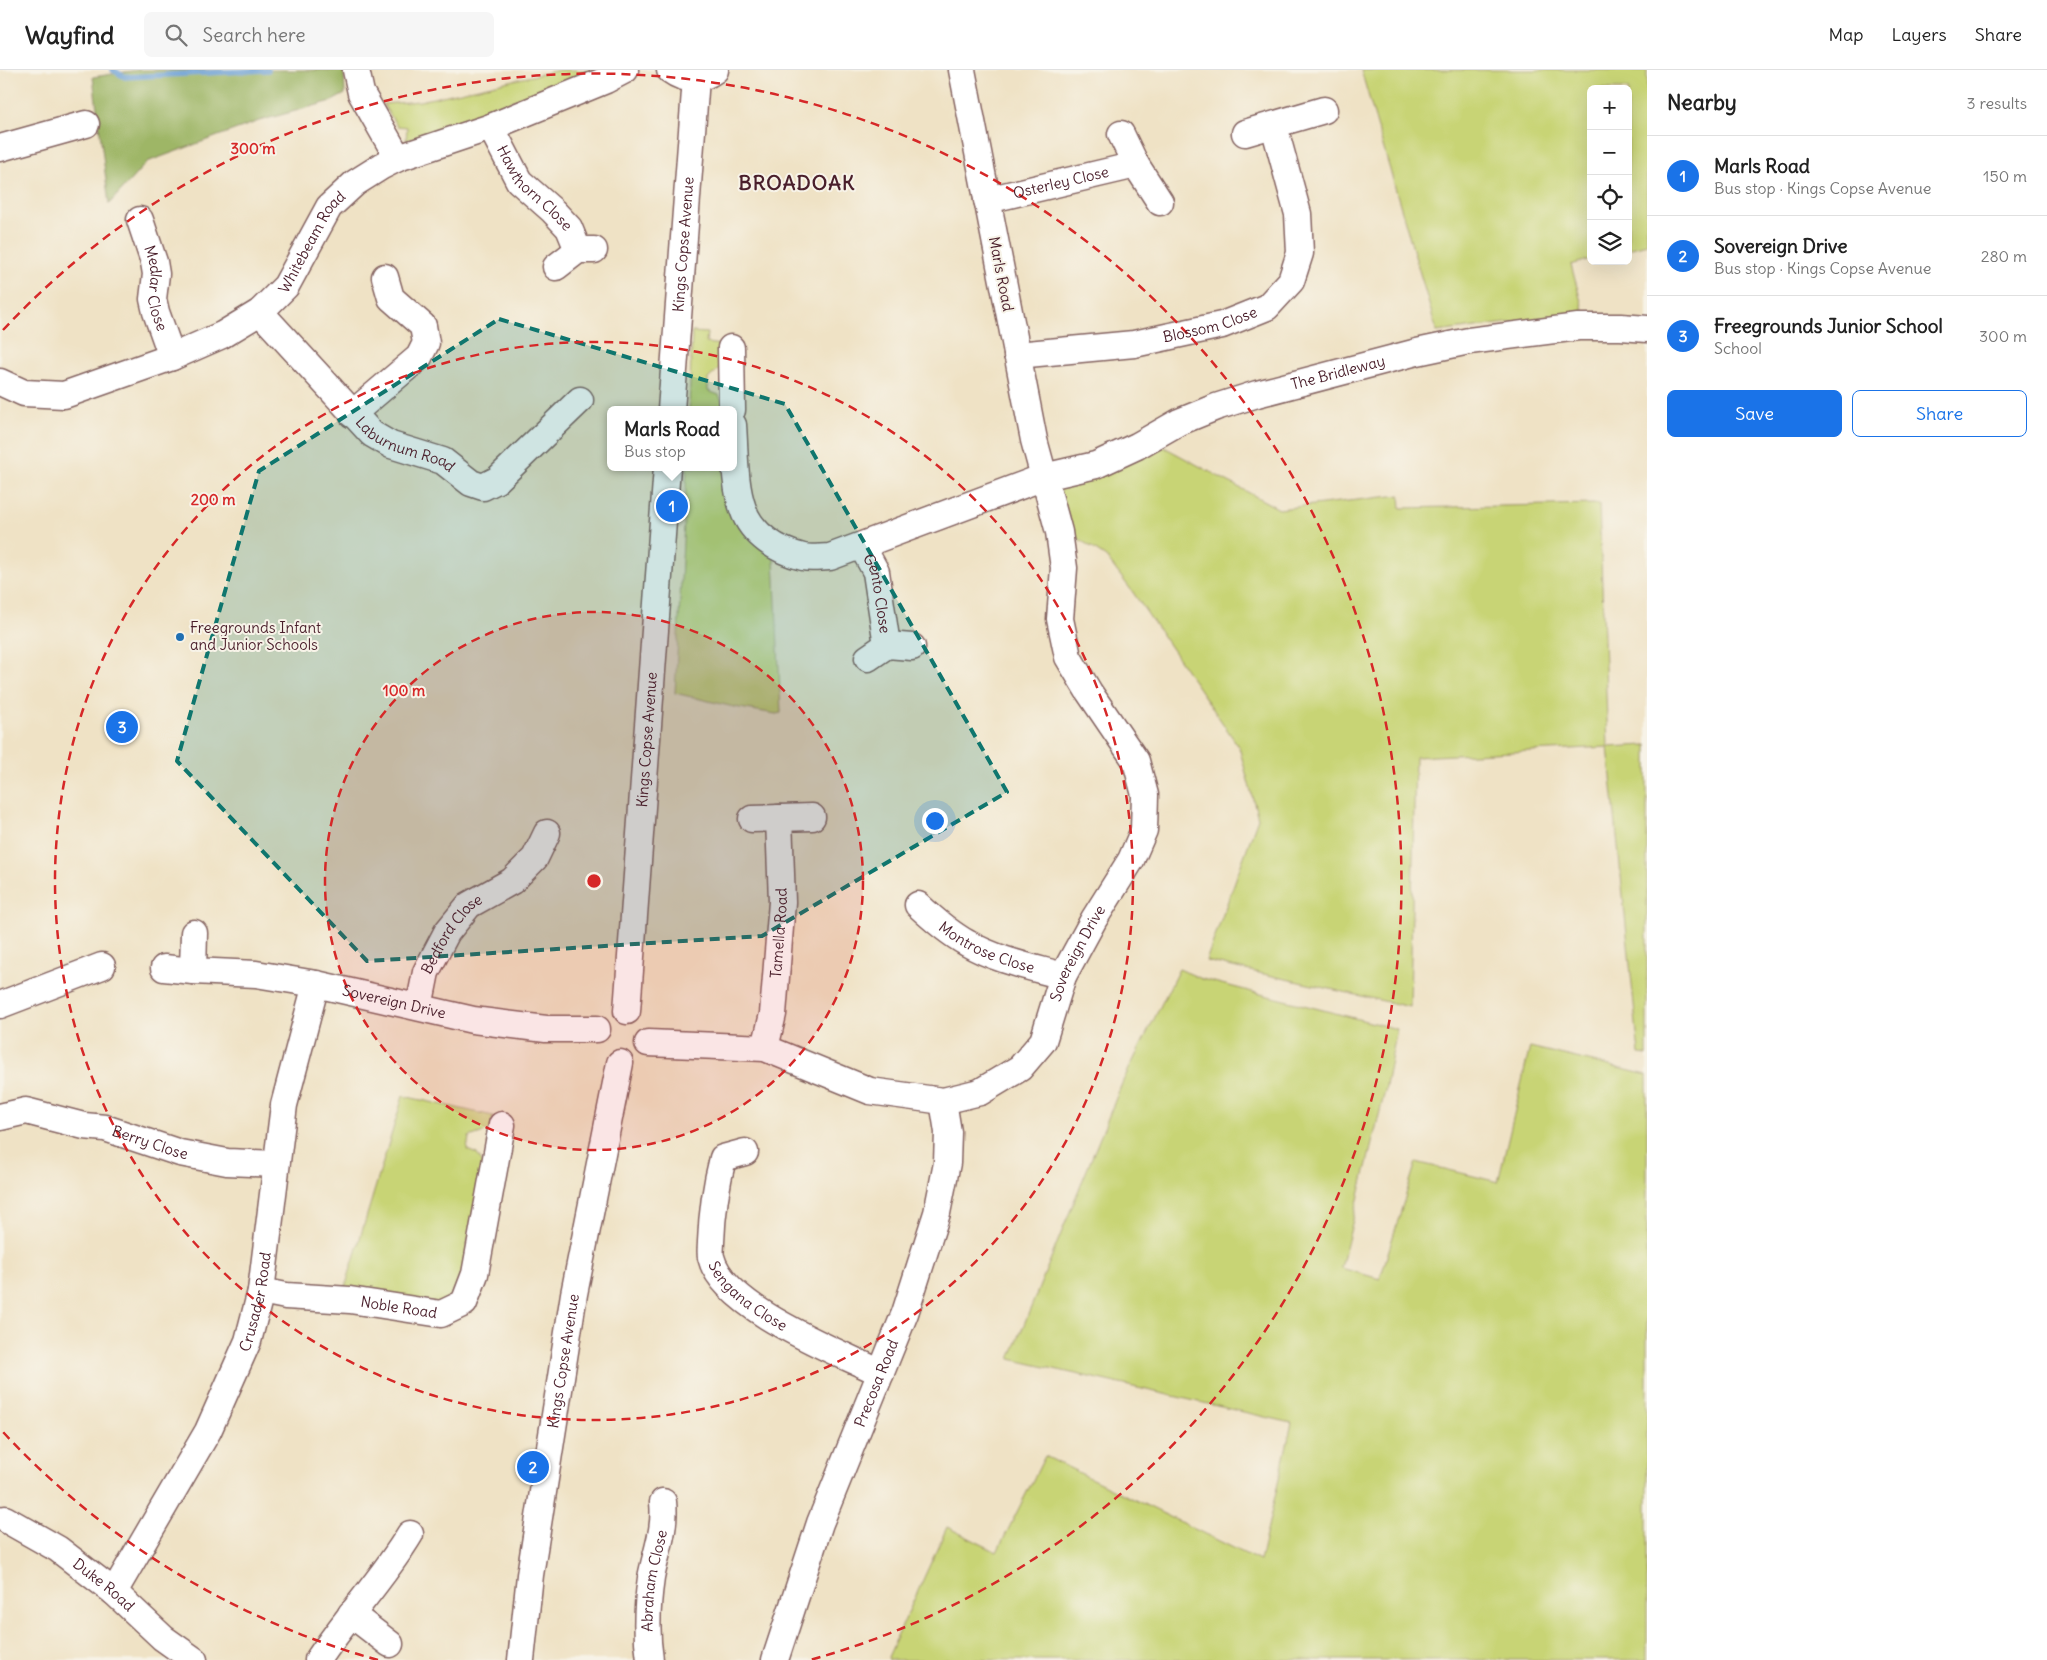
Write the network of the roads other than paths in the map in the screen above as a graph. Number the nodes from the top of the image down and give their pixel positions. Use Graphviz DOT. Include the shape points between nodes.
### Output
graph roads {
  1 [pos="356,70"];
  2 [pos="625,70"];
  3 [pos="670,70"];
  4 [pos="962,70"];
  5 [pos="706,74"];
  6 [pos="1324,110"];
  7 [pos="1274,126"];
  8 [pos="491,127"];
  9 [pos="1245,133"];
  10 [pos="74,134"];
  11 [pos="1120,134"];
  12 [pos="0,148"];
  13 [pos="398,158"];
  14 [pos="1136,165"];
  15 [pos="987,200"];
  16 [pos="1160,202"];
  17 [pos="140,220"];
  18 [pos="556,267"];
  19 [pos="383,295"];
  20 [pos="260,312"];
  21 [pos="1647,329"];
  22 [pos="731,348"];
  23 [pos="1017,355"];
  24 [pos="172,356"];
  25 [pos="0,382"];
  26 [pos="564,405"];
  27 [pos="671,406"];
  28 [pos="731,406"];
  29 [pos="352,414"];
  30 [pos="667,471"];
  31 [pos="736,471"];
  32 [pos="1044,477"];
  33 [pos="862,546"];
  34 [pos="889,650"];
  35 [pos="812,817"];
  36 [pos="779,818"];
  37 [pos="752,819"];
  38 [pos="547,833"];
  39 [pos="918,904"];
  40 [pos="194,933"];
  41 [pos="102,966"];
  42 [pos="164,968"];
  43 [pos="192,971"];
  44 [pos="1063,976"];
  45 [pos="316,984"];
  46 [pos="0,1004"];
  47 [pos="419,1007"];
  48 [pos="627,1011"];
  49 [pos="597,1029"];
  50 [pos="648,1043"];
  51 [pos="765,1048"];
  52 [pos="620,1063"];
  53 [pos="943,1100"];
  54 [pos="0,1117"];
  55 [pos="491,1139"];
  56 [pos="724,1152"];
  57 [pos="276,1164"];
  58 [pos="261,1291"];
  59 [pos="881,1373"];
  60 [pos="664,1502"];
  61 [pos="5,1519"];
  62 [pos="410,1534"];
  63 [pos="114,1592"];
  64 [pos="351,1614"];
  65 [pos="390,1644"];
  66 [pos="194,1660"];
  67 [pos="318,1660"];
  68 [pos="521,1660"];
  69 [pos="650,1660"];
  70 [pos="775,1660"];
  1 -- 13 [label="street" via="361,93"];
  2 -- 8 [label="street, Whitebeam Road"];
  3 -- 5 [label="street" via="687,78"];
  4 -- 15 [label="street, Marls Road"];
  5 -- 27 [label="street, Kings Copse Avenue"];
  6 -- 7 [label="street"];
  7 -- 9 [label="street"];
  7 -- 23 [label="street, Blossom Close" via="1298,214 1300,253 1290,281 1267,307 1222,325 1134,344"];
  8 -- 13 [label="street, Whitebeam Road"];
  8 -- 18 [label="street, Hawthorn Close" via="519,182 553,211 586,250"];
  10 -- 12 [label="street" via="32,138"];
  11 -- 14 [label="street"];
  13 -- 20 [label="street, Whitebeam Road" via="355,183 329,207 286,286"];
  14 -- 15 [label="street, Osterley Close"];
  14 -- 16 [label="street"];
  15 -- 23 [label="street, Marls Road"];
  17 -- 24 [label="street, Medlar Close" via="154,262 156,312"];
  19 -- 29 [label="street" via="423,326 426,343 419,358"];
  20 -- 24 [label="street, Whitebeam Road" via="222,335"];
  20 -- 29 [label="street, Laburnum Road"];
  21 -- 32 [label="street, The Bridleway" via="1559,329 1469,341 1417,352 1216,407 1179,422 1096,465"];
  22 -- 28 [label="street" via="723,374"];
  23 -- 32 [label="street, Marls Road"];
  24 -- 25 [label="street, Whitebeam Road" via="64,395 24,393"];
  26 -- 29 [label="street, Laburnum Road" via="497,480 483,487 471,483 444,461 391,445 372,434"];
  30 -- 48 [label="street, Kings Copse Avenue"];
  31 -- 33 [label="street" via="743,509 757,532 777,548 805,557 830,557"];
  32 -- 33 [label="street"];
  32 -- 44 [label="street, Sovereign Drive" via="1059,532 1064,568 1060,619 1068,657 1136,761 1145,795 1144,830 1131,860"];
  33 -- 34 [label="street, Gento Close" via="876,572"];
  35 -- 36 [label="street"];
  36 -- 37 [label="street"];
  36 -- 51 [label="street, Tamella Road" via="782,902 773,1014"];
  38 -- 47 [label="street, Bedford Close" via="517,887 469,905 447,932 426,972"];
  39 -- 44 [label="street, Montrose Close" via="939,925 968,944 1006,960"];
  40 -- 43 [label="street"];
  41 -- 46 [label="street"];
  42 -- 43 [label="street, Sovereign Drive"];
  43 -- 45 [label="street, Sovereign Drive" via="256,974"];
  44 -- 53 [label="street, Sovereign Drive" via="1043,1041 1020,1068 980,1092"];
  45 -- 47 [label="street, Sovereign Drive"];
  45 -- 57 [label="street, Crusader Road" via="284,1105"];
  47 -- 49 [label="street, Sovereign Drive" via="473,1020 546,1029"];
  48 -- 49 [label="street" via="605,1016"];
  48 -- 50 [label="street" via="635,1014 646,1026"];
  49 -- 52 [label="street" via="598,1048 611,1061"];
  50 -- 51 [label="street, Sovereign Drive"];
  50 -- 52 [label="street" via="638,1058"];
  51 -- 53 [label="street, Sovereign Drive" via="870,1091"];
  52 -- 68 [label="street, Kings Copse Avenue" via="574,1294 530,1575"];
  53 -- 59 [label="street, Precosa Road" via="948,1132 947,1163 937,1213"];
  54 -- 57 [label="street, Berry Close" via="26,1101 84,1126 105,1128 180,1153 227,1162"];
  55 -- 58 [label="street, Noble Road" via="476,1274 464,1304 441,1314"];
  56 -- 59 [label="street, Sengana Close" via="718,1178 711,1257 723,1282 744,1301 793,1330"];
  57 -- 58 [label="street, Crusader Road"];
  58 -- 63 [label="street, Crusader Road" via="248,1341 208,1432"];
  59 -- 70 [label="street, Precosa Road" via="820,1523"];
  60 -- 69 [label="street, Abraham Close" via="665,1517 651,1578 648,1610"];
  61 -- 63 [label="street, Duke Road" via="58,1549"];
  62 -- 64 [label="street" via="393,1563"];
  63 -- 66 [label="street, Duke Road" via="163,1638"];
  64 -- 65 [label="street"];
  64 -- 67 [label="street"];
}
